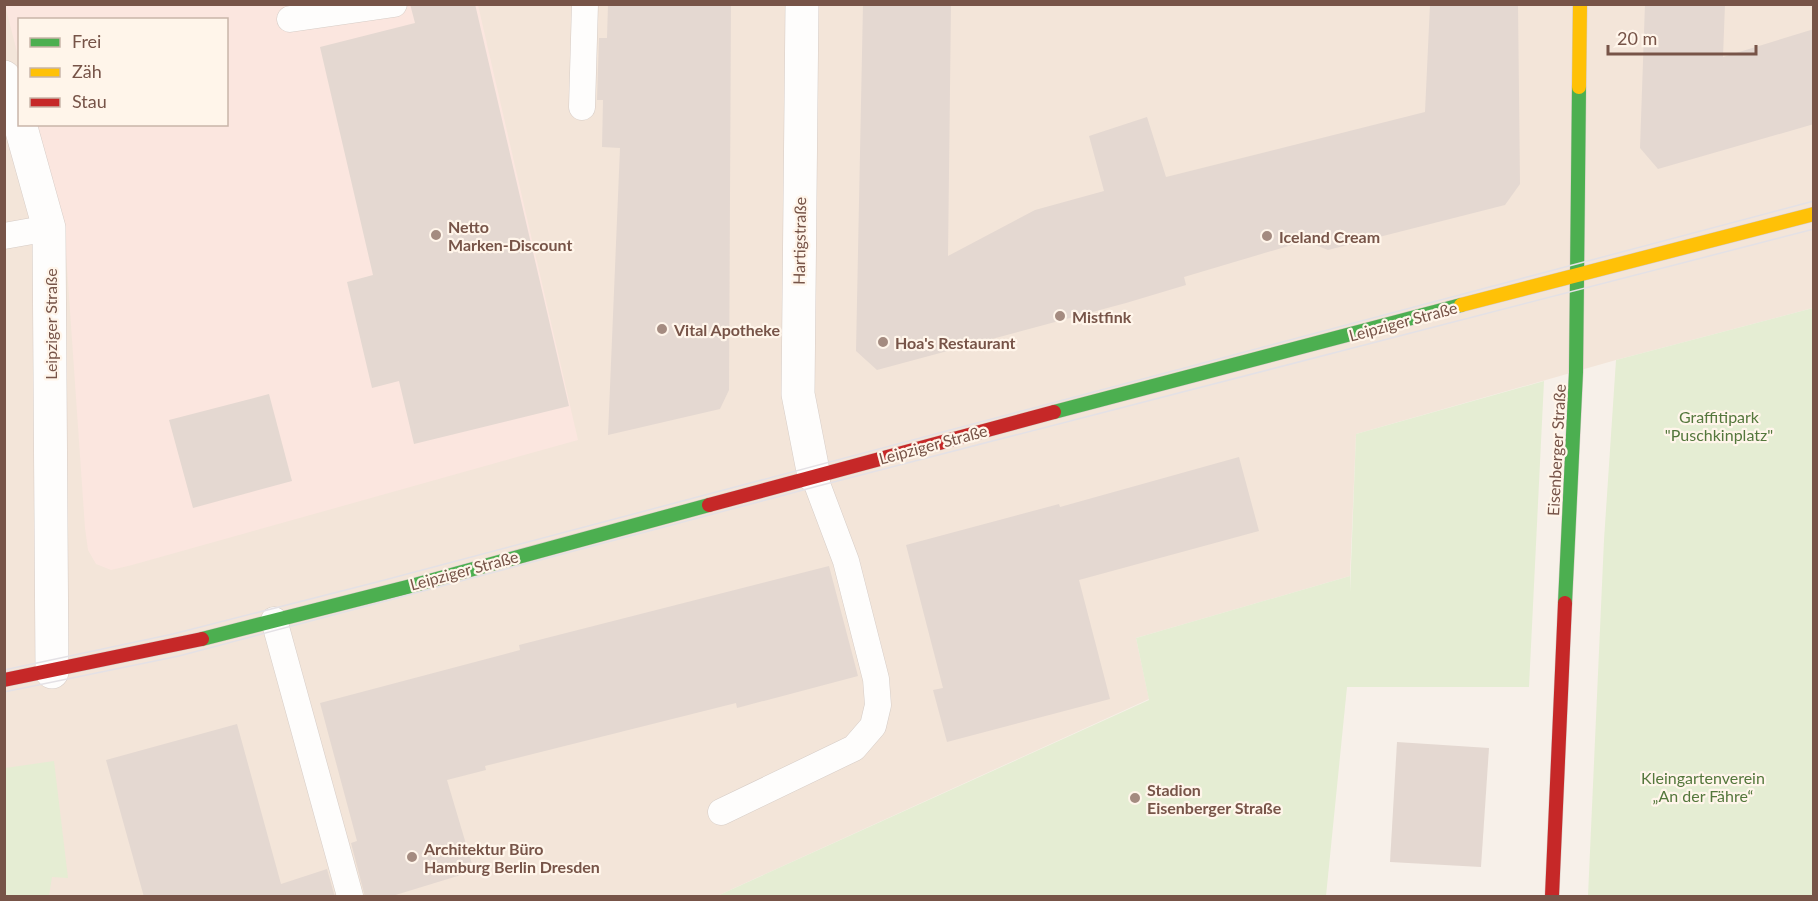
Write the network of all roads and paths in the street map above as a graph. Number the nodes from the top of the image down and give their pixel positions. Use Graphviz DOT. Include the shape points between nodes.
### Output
graph roads {
  1 [pos="394,4"];
  2 [pos="585,4"];
  3 [pos="802,4"];
  4 [pos="1580,4"];
  5 [pos="290,19"];
  6 [pos="4,77"];
  7 [pos="582,108"];
  8 [pos="18,118"];
  9 [pos="21,126"];
  10 [pos="1814,214"];
  11 [pos="49,228"];
  12 [pos="4,236"];
  13 [pos="1577,274"];
  14 [pos="814,476"];
  15 [pos="274,620"];
  16 [pos="52,672"];
  17 [pos="4,681"];
  18 [pos="721,812"];
  19 [pos="350,897"];
  20 [pos="1552,897"];
  1 -- 5 [label="lane"];
  2 -- 7 [label="lane"];
  3 -- 14 [label="street, Hartigstraße" via="798,394"];
  4 -- 13 [label="main road, Eisenberger Straße"];
  6 -- 8 [label="street, Leipziger Straße"];
  9 -- 11 [label="street, Leipziger Straße"];
  10 -- 13 [label="main road, Leipziger Straße"];
  11 -- 12 [label="lane"];
  11 -- 16 [label="street, Leipziger Straße"];
  13 -- 14 [label="main road, Leipziger Straße"];
  13 -- 20 [label="main road, Eisenberger Straße"];
  14 -- 15 [label="main road, Leipziger Straße"];
  14 -- 18 [label="lane" via="846,561 876,679 878,705 873,726 854,748"];
  15 -- 16 [label="main road, Leipziger Straße"];
  15 -- 19 [label="lane"];
  16 -- 17 [label="main road, Leipziger Straße"];
}
